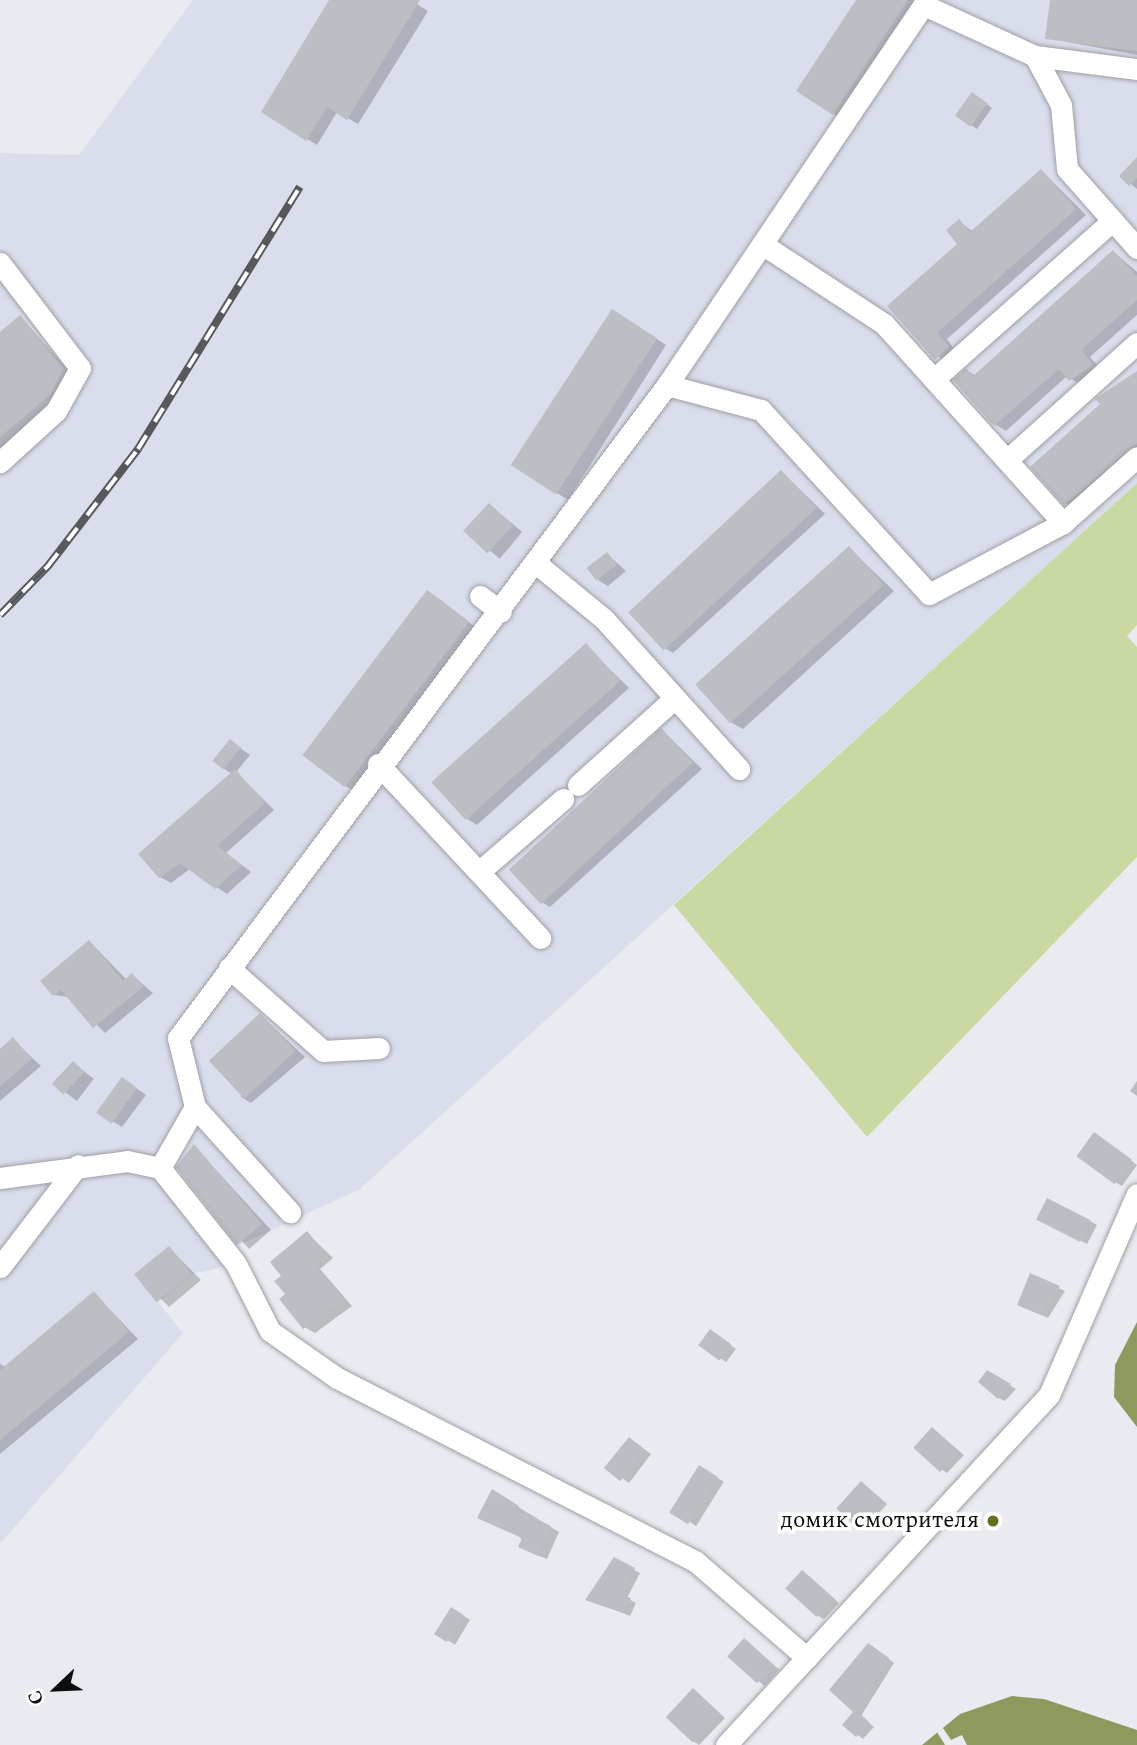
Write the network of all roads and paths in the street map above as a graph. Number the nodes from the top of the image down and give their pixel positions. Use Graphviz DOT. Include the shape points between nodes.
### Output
graph roads {
  1 [pos="926,2"];
  2 [pos="1035,55"];
  3 [pos="1137,69"];
  4 [pos="1112,220"];
  5 [pos="765,246"];
  6 [pos="1137,248"];
  7 [pos="0,263"];
  8 [pos="1137,343"];
  9 [pos="934,379"];
  10 [pos="667,385"];
  11 [pos="1137,457"];
  12 [pos="1007,460"];
  13 [pos="0,462"];
  14 [pos="1063,523"];
  15 [pos="537,564"];
  16 [pos="480,596"];
  17 [pos="500,612"];
  18 [pos="675,698"];
  19 [pos="378,764"];
  20 [pos="739,769"];
  21 [pos="480,871"];
  22 [pos="540,938"];
  23 [pos="229,968"];
  24 [pos="379,1048"];
  25 [pos="195,1107"];
  26 [pos="78,1166"];
  27 [pos="160,1168"];
  28 [pos="0,1178"];
  29 [pos="1137,1194"];
  30 [pos="290,1212"];
  31 [pos="0,1267"];
  32 [pos="807,1658"];
  33 [pos="726,1745"];
  1 -- 2 [label="street"];
  1 -- 5 [label="street"];
  2 -- 3 [label="street"];
  2 -- 4 [label="street" via="1061,105 1067,169"];
  4 -- 6 [label="street"];
  4 -- 9 [label="street"];
  5 -- 9 [label="street" via="884,324"];
  5 -- 10 [label="street"];
  7 -- 13 [label="street" via="80,368 57,411"];
  8 -- 12 [label="street"];
  9 -- 12 [label="street"];
  10 -- 14 [label="street" via="761,410 929,594"];
  10 -- 15 [label="street"];
  11 -- 14 [label="street"];
  12 -- 14 [label="street"];
  15 -- 17 [label="street"];
  15 -- 18 [label="street" via="604,619"];
  16 -- 17 [label="street"];
  17 -- 19 [label="street"];
  18 -- 20 [label="street"];
  18 -- 21 [label="street"];
  19 -- 21 [label="street"];
  19 -- 23 [label="street"];
  21 -- 22 [label="street"];
  23 -- 24 [label="street" via="323,1051"];
  23 -- 25 [label="street" via="178,1038"];
  25 -- 27 [label="street"];
  25 -- 30 [label="street"];
  26 -- 27 [label="street" via="127,1161"];
  26 -- 28 [label="street"];
  26 -- 31 [label="street"];
  27 -- 32 [label="street" via="236,1264 270,1331 337,1378 695,1561"];
  29 -- 32 [label="street" via="1049,1395"];
  32 -- 33 [label="street"];
}
